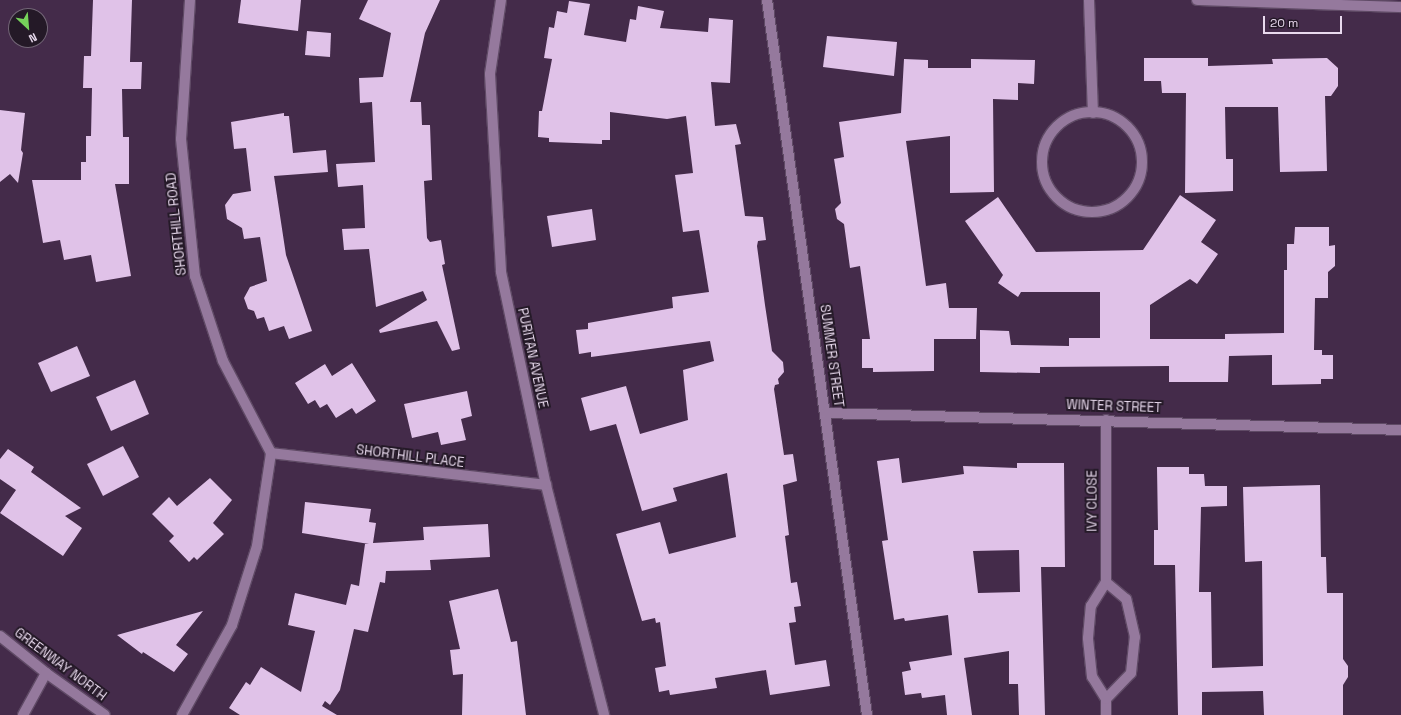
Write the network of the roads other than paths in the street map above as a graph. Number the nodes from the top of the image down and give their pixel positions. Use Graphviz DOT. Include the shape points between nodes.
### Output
graph roads {
  1 [pos="190,0"];
  2 [pos="501,0"];
  3 [pos="767,0"];
  4 [pos="1089,0"];
  5 [pos="1197,0"];
  6 [pos="1401,7"];
  7 [pos="1093,113"];
  8 [pos="826,413"];
  9 [pos="1106,420"];
  10 [pos="1401,430"];
  11 [pos="271,453"];
  12 [pos="546,485"];
  13 [pos="1106,582"];
  14 [pos="0,636"];
  15 [pos="46,673"];
  16 [pos="1106,699"];
  17 [pos="23,715"];
  18 [pos="105,715"];
  19 [pos="182,715"];
  20 [pos="604,715"];
  21 [pos="867,715"];
  22 [pos="1106,715"];
  1 -- 11 [label="street, SHORTHILL ROAD" via="181,139 195,276 223,361"];
  2 -- 12 [label="street, PURITAN AVENUE" via="490,74 501,272"];
  3 -- 8 [label="street, SUMMER STREET"];
  4 -- 7 [label="street"];
  5 -- 6 [label="street"];
  7 -- 7 [label="street" via="1073,116 1058,126 1048,138 1042,153 1042,169 1046,184 1055,197 1082,212 1098,212 1113,208 1127,199 1137,185 1142,168 1141,151 1134,135 1122,122 1107,114"];
  8 -- 9 [label="street, WINTER STREET"];
  8 -- 21 [label="street, SUMMER STREET"];
  9 -- 10 [label="street, WINTER STREET"];
  9 -- 13 [label="street, IVY CLOSE"];
  11 -- 12 [label="street, SHORTHILL PLACE"];
  11 -- 19 [label="street" via="257,546 232,625"];
  12 -- 20 [label="street, PURITAN AVENUE"];
  13 -- 16 [label="street" via="1091,606 1088,638 1092,677"];
  13 -- 16 [label="street" via="1126,599 1135,637 1131,673"];
  14 -- 15 [label="street, GREENWAY NORTH"];
  15 -- 17 [label="street"];
  15 -- 18 [label="street, GREENWAY NORTH"];
  16 -- 22 [label="street"];
}
